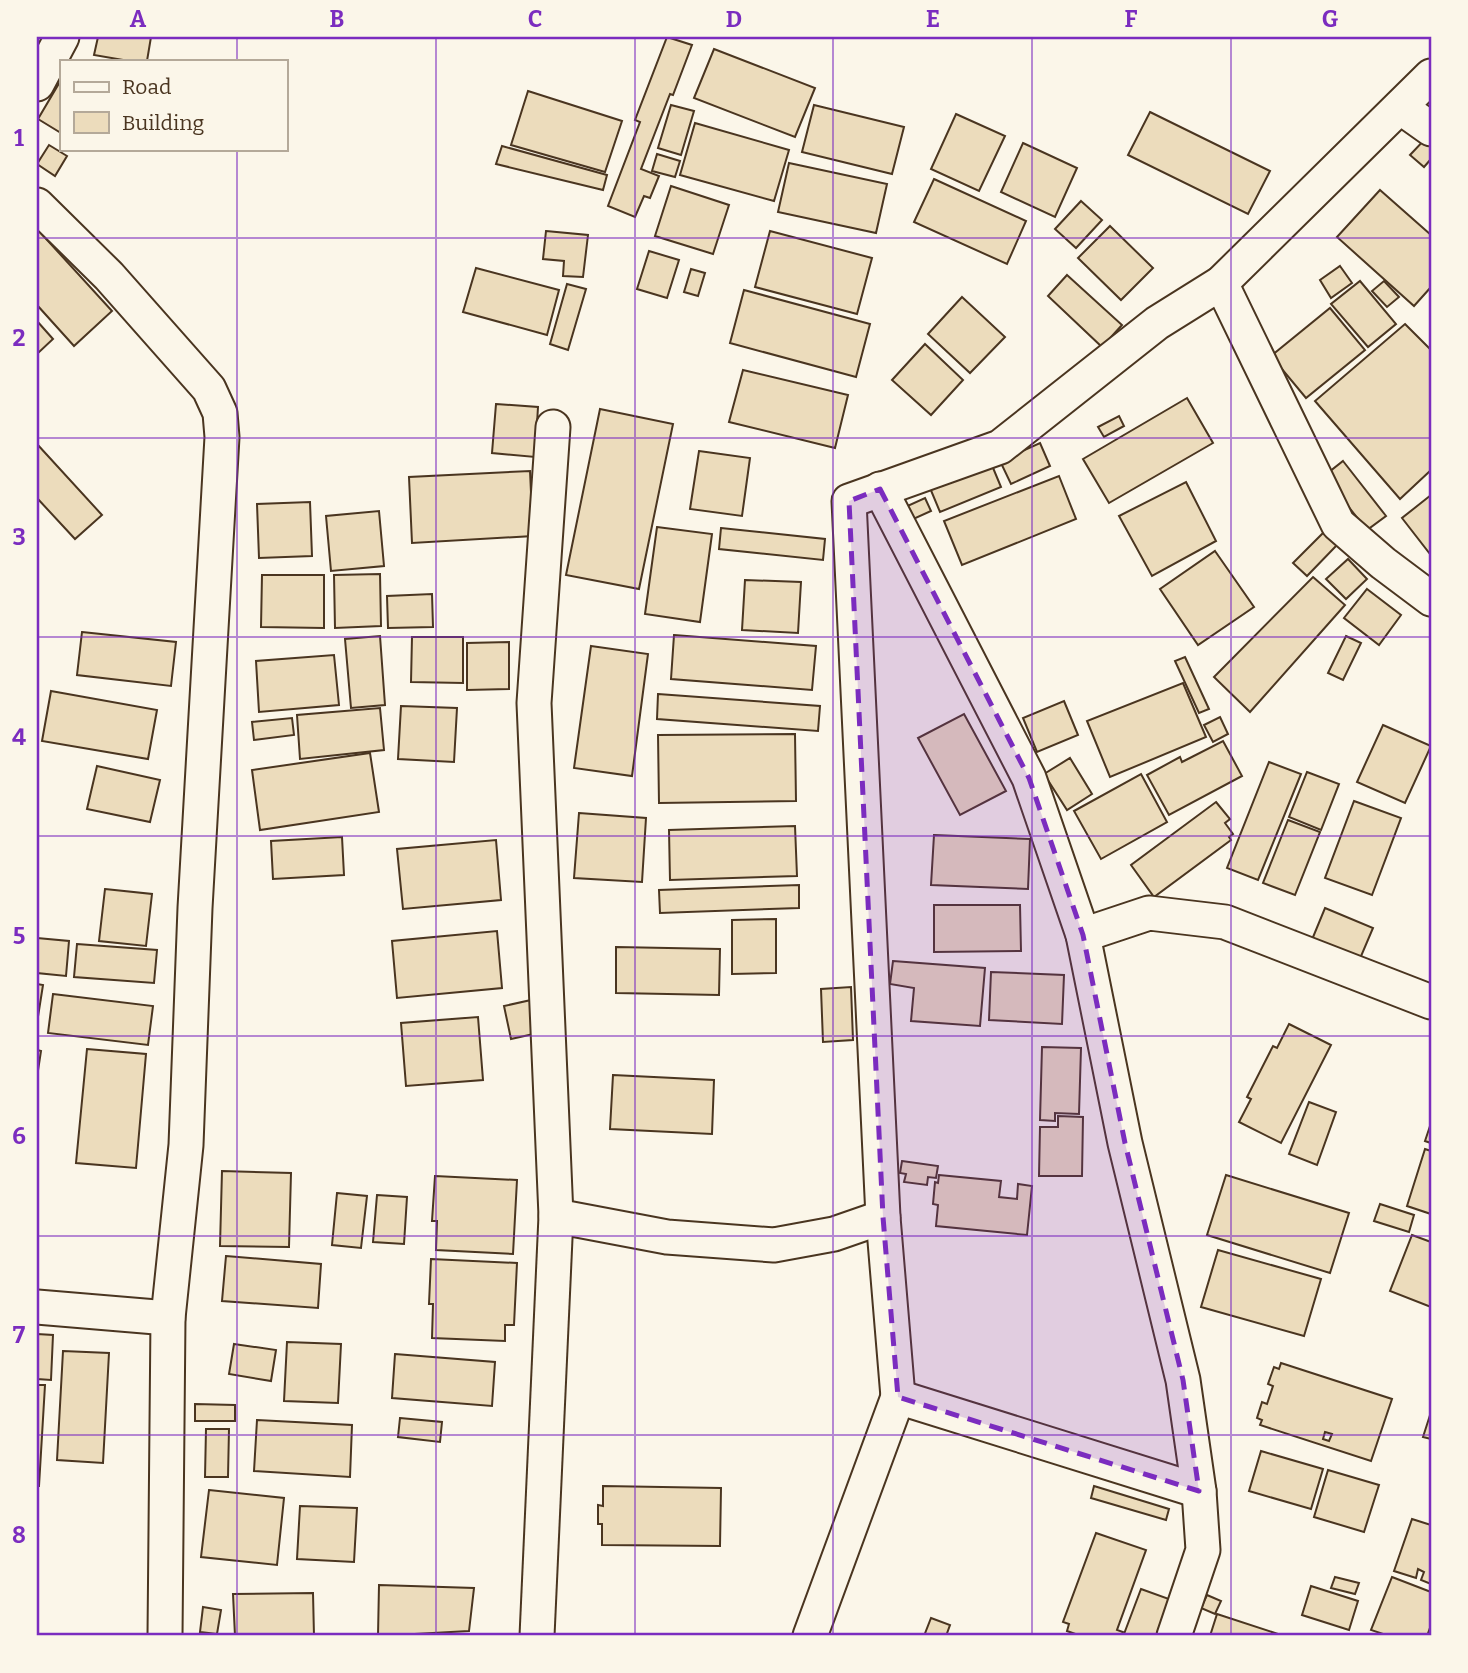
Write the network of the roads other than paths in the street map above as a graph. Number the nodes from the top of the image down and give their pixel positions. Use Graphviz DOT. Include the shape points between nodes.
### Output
graph roads {
  1 [pos="62,37"];
  2 [pos="1431,76"];
  3 [pos="37,84"];
  4 [pos="1400,107"];
  5 [pos="1431,129"];
  6 [pos="37,205"];
  7 [pos="1221,283"];
  8 [pos="553,427"];
  9 [pos="880,489"];
  10 [pos="1431,599"];
  11 [pos="1083,935"];
  12 [pos="1431,1002"];
  13 [pos="556,1216"];
  14 [pos="883,1217"];
  15 [pos="37,1307"];
  16 [pos="168,1318"];
  17 [pos="898,1397"];
  18 [pos="1199,1491"];
  19 [pos="165,1636"];
  20 [pos="537,1636"];
  21 [pos="810,1636"];
  22 [pos="1174,1636"];
  1 -- 3 [label="street"];
  2 -- 4 [label="street"];
  4 -- 5 [label="street"];
  4 -- 7 [label="street"];
  6 -- 16 [label="street" via="182,358 209,389 220,413 186,1144"];
  7 -- 9 [label="street" via="1157,323 1000,447"];
  7 -- 10 [label="street" via="1338,524"];
  8 -- 13 [label="street" via="534,703"];
  9 -- 11 [label="street" via="1029,778"];
  9 -- 14 [label="street" via="849,501"];
  11 -- 12 [label="street" via="1149,913 1225,922"];
  11 -- 18 [label="street" via="1125,1143 1183,1380"];
  13 -- 14 [label="street" via="667,1237 774,1245 834,1234"];
  13 -- 20 [label="street"];
  14 -- 17 [label="street"];
  15 -- 16 [label="street"];
  16 -- 19 [label="street"];
  17 -- 18 [label="street"];
  17 -- 21 [label="street"];
  18 -- 22 [label="street" via="1203,1550"];
}
